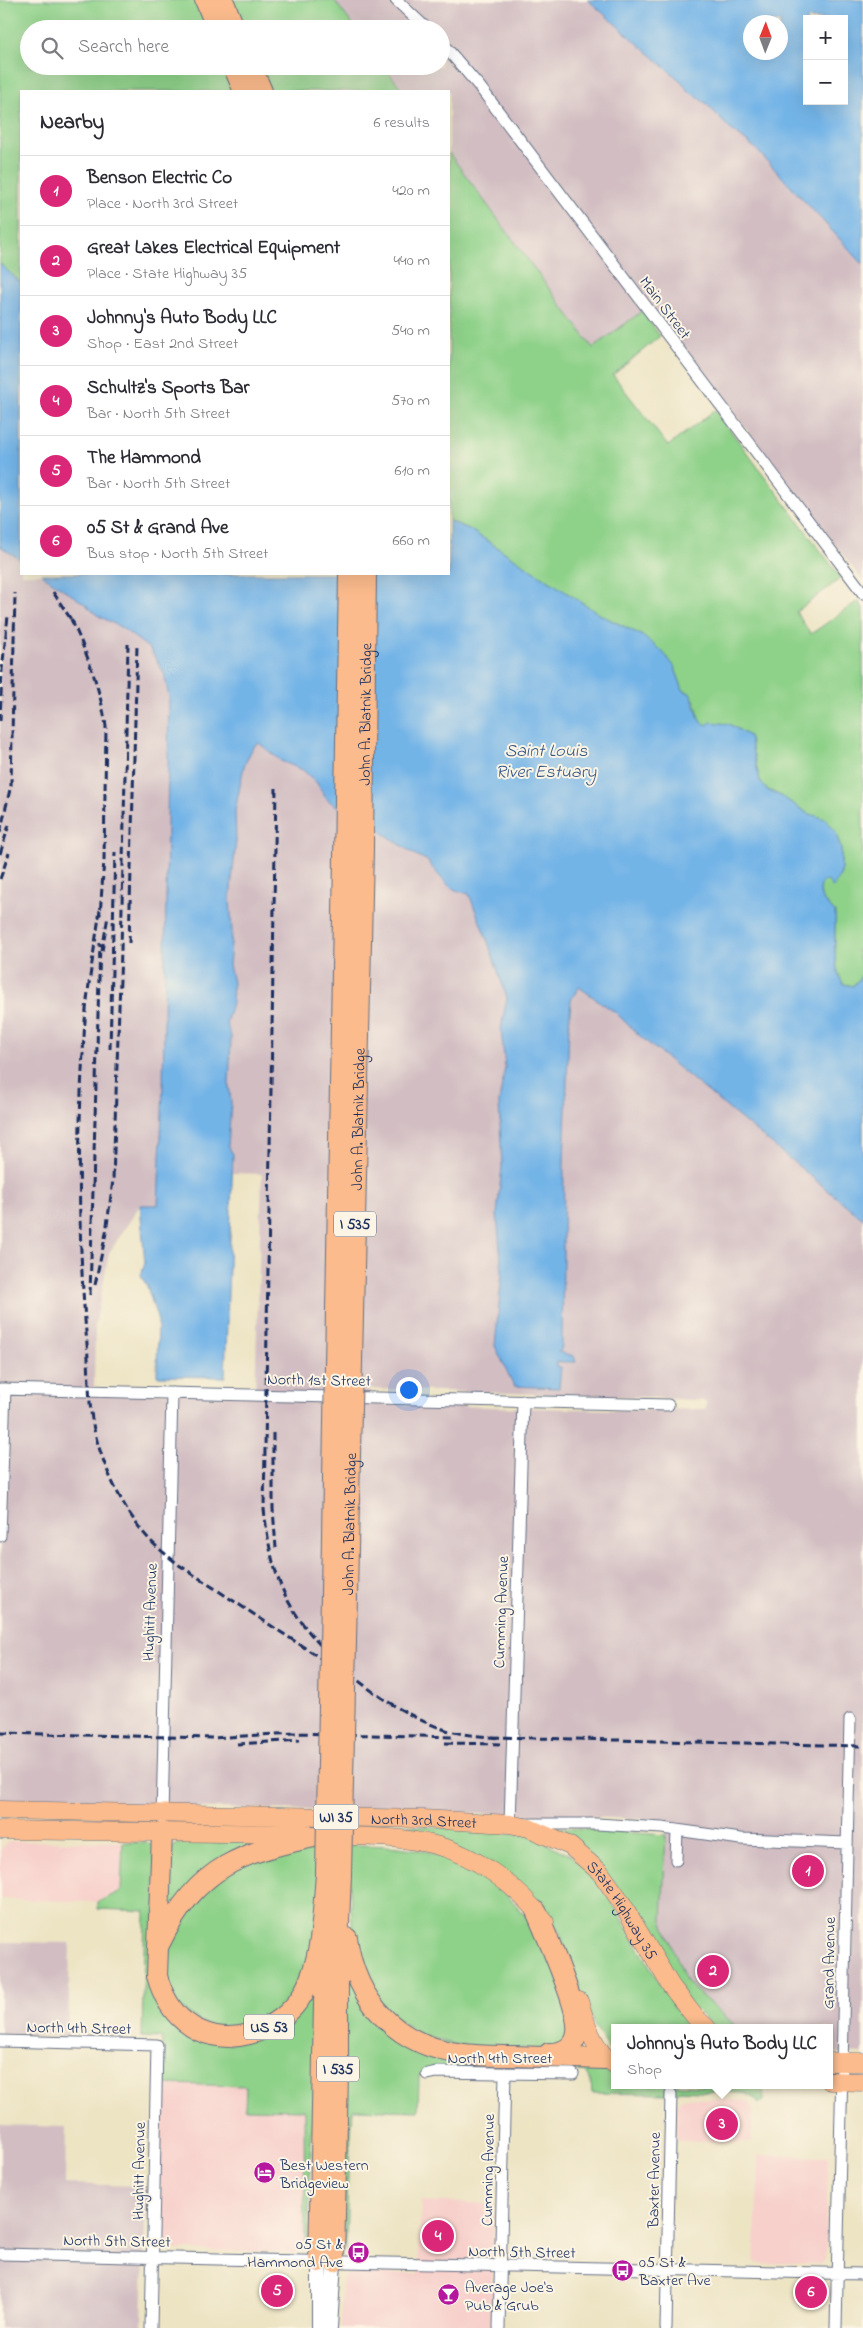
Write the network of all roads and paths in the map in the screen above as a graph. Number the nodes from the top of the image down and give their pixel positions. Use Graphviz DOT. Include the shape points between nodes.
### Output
graph roads {
  1 [pos="205,0"];
  2 [pos="223,0"];
  3 [pos="396,0"];
  4 [pos="213,20"];
  5 [pos="231,20"];
  6 [pos="417,20"];
  7 [pos="450,52"];
  8 [pos="237,75"];
  9 [pos="255,75"];
  10 [pos="244,90"];
  11 [pos="262,90"];
  12 [pos="349,575"];
  13 [pos="366,575"];
  14 [pos="863,593"];
  15 [pos="2,1389"];
  16 [pos="172,1393"];
  17 [pos="523,1401"];
  18 [pos="668,1406"];
  19 [pos="0,1536"];
  20 [pos="850,1719"];
  21 [pos="0,1810"];
  22 [pos="162,1812"];
  23 [pos="510,1824"];
  24 [pos="0,1830"];
  25 [pos="678,1830"];
  26 [pos="162,1832"];
  27 [pos="324,1835"];
  28 [pos="847,1843"];
  29 [pos="676,1860"];
  30 [pos="334,1875"];
  31 [pos="536,1911"];
  32 [pos="157,1949"];
  33 [pos="703,2024"];
  34 [pos="0,2041"];
  35 [pos="157,2045"];
  36 [pos="472,2055"];
  37 [pos="611,2061"];
  38 [pos="833,2062"];
  39 [pos="863,2062"];
  40 [pos="505,2073"];
  41 [pos="427,2074"];
  42 [pos="573,2074"];
  43 [pos="836,2081"];
  44 [pos="863,2082"];
  45 [pos="671,2094"];
  46 [pos="0,2254"];
  47 [pos="152,2257"];
  48 [pos="326,2262"];
  49 [pos="502,2266"];
  50 [pos="668,2270"];
  51 [pos="838,2274"];
  52 [pos="863,2274"];
  53 [pos="151,2328"];
  54 [pos="319,2328"];
  55 [pos="330,2328"];
  56 [pos="499,2328"];
  57 [pos="666,2328"];
  58 [pos="836,2328"];
  1 -- 4 [label="highway"];
  2 -- 5 [label="highway"];
  3 -- 6 [label="street"];
  7 -- 14 [label="street, Main Street" via="479,86"];
  8 -- 10 [label="highway"];
  9 -- 11 [label="highway"];
  12 -- 30 [label="highway, John A. Blatnik Bridge / I 535, bridge"];
  13 -- 30 [label="highway, John A. Blatnik Bridge / I 535, bridge" via="362,859"];
  15 -- 16 [label="street, North 1st Street"];
  15 -- 19 [label="street"];
  16 -- 17 [label="street, North 1st Street"];
  16 -- 22 [label="street, Hughitt Avenue"];
  17 -- 18 [label="street, North 1st Street"];
  17 -- 23 [label="street, Cumming Avenue"];
  20 -- 28 [label="street, Grand Avenue"];
  21 -- 22 [label="main road, North 3rd Street / WI 35"];
  22 -- 23 [label="main road, North 3rd Street / WI 35"];
  22 -- 26 [label="street, Hughitt Avenue"];
  23 -- 25 [label="street, North 3rd Street" via="577,1823"];
  23 -- 33 [label="main road, State Highway 35 / WI 35" via="536,1830 558,1840 582,1854 600,1872 671,1986"];
  24 -- 26 [label="main road, North 3rd Street / WI 35"];
  25 -- 28 [label="street, North 3rd Street" via="742,1839"];
  25 -- 29 [label="street"];
  26 -- 27 [label="main road, North 3rd Street / WI 35"];
  26 -- 32 [label="highway"];
  27 -- 31 [label="main road, North 3rd Street" via="420,1842 444,1847 473,1861 510,1886"];
  27 -- 32 [label="highway" via="263,1848 213,1872 184,1901"];
  28 -- 38 [label="street, Grand Avenue"];
  30 -- 32 [label="highway, US 53" via="309,1981 290,2011 265,2029 247,2035 215,2036 184,2022 162,1991"];
  30 -- 36 [label="highway" via="350,1956 366,1996 385,2019 412,2039 432,2048"];
  30 -- 48 [label="highway, I 535" via="338,1946 338,2072"];
  31 -- 36 [label="highway" via="573,2007 578,2027 575,2041 556,2053"];
  31 -- 37 [label="main road, North 3rd Street" via="553,1934 588,2027"];
  34 -- 35 [label="street, North 4th Street"];
  35 -- 47 [label="street, Hughitt Avenue"];
  36 -- 37 [label="highway"];
  38 -- 39 [label="main road"];
  38 -- 43 [label="street, Grand Avenue"];
  40 -- 41 [label="street, North 4th Street"];
  40 -- 42 [label="street, North 4th Street"];
  40 -- 49 [label="street, Cumming Avenue"];
  43 -- 44 [label="main road"];
  43 -- 51 [label="street, Grand Avenue"];
  45 -- 50 [label="street, Baxter Avenue"];
  46 -- 47 [label="street, North 5th Street"];
  47 -- 48 [label="street, North 5th Street"];
  47 -- 53 [label="street, Hughitt Avenue"];
  48 -- 49 [label="street, North 5th Street"];
  48 -- 54 [label="street"];
  48 -- 55 [label="street"];
  49 -- 50 [label="street, North 5th Street"];
  49 -- 56 [label="street, Cumming Avenue"];
  50 -- 51 [label="street, North 5th Street"];
  50 -- 57 [label="street, Baxter Avenue"];
  51 -- 52 [label="street, North 5th Street"];
  51 -- 58 [label="street, Grand Avenue"];
}
